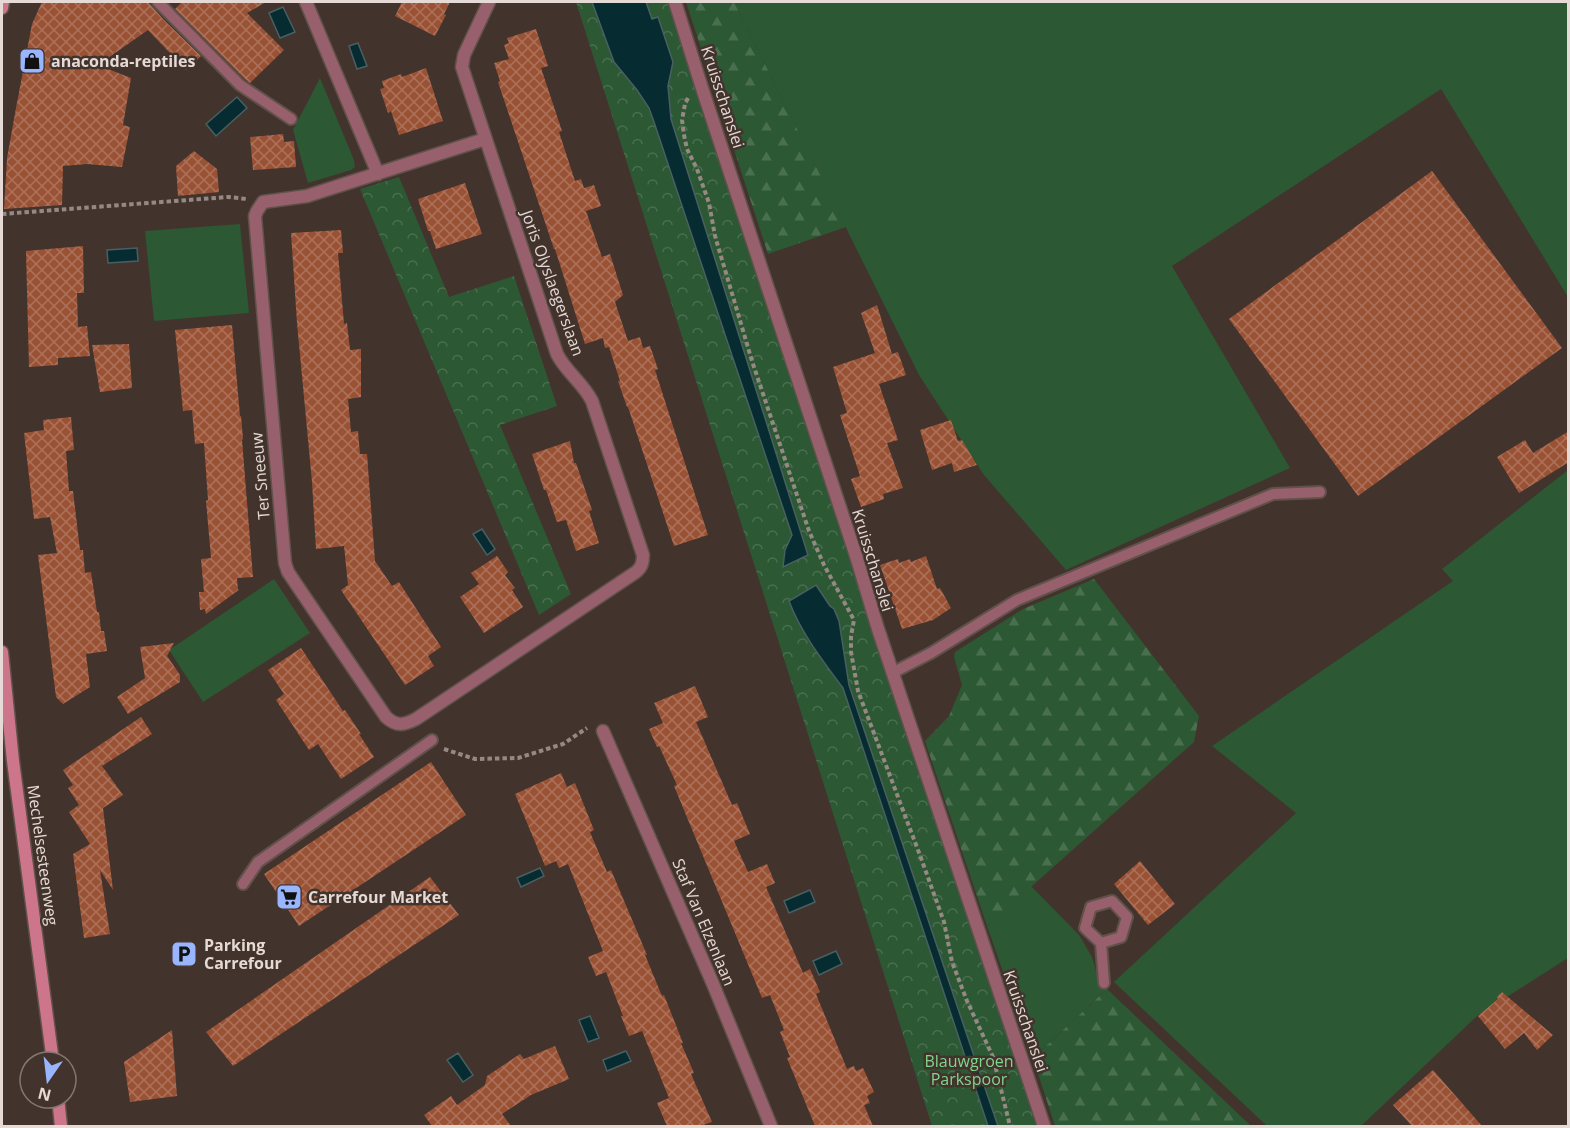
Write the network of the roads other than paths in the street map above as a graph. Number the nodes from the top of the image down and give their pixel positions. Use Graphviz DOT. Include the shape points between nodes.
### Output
graph roads {
  1 [pos="3,2"];
  2 [pos="158,2"];
  3 [pos="306,2"];
  4 [pos="489,2"];
  5 [pos="675,2"];
  6 [pos="2,8"];
  7 [pos="291,119"];
  8 [pos="485,139"];
  9 [pos="378,174"];
  10 [pos="1320,492"];
  11 [pos="2,652"];
  12 [pos="489,670"];
  13 [pos="892,673"];
  14 [pos="603,731"];
  15 [pos="432,740"];
  16 [pos="243,884"];
  17 [pos="1101,943"];
  18 [pos="1104,983"];
  19 [pos="51,1050"];
  20 [pos="60,1110"];
  21 [pos="62,1126"];
  22 [pos="771,1126"];
  23 [pos="1044,1126"];
  1 -- 6 [label="street"];
  2 -- 7 [label="lane" via="240,85"];
  3 -- 9 [label="street"];
  4 -- 8 [label="street, Joris Olyslaegerslaan" via="462,63"];
  5 -- 13 [label="street, Kruisschanslei"];
  8 -- 9 [label="street"];
  8 -- 12 [label="street, Joris Olyslaegerslaan" via="557,354 592,401 643,555 636,572"];
  9 -- 12 [label="street, Ter Sneeuw" via="307,196 269,200 256,211 286,569 386,717 396,724 416,719"];
  10 -- 13 [label="lane" via="1273,494 1017,600"];
  11 -- 19 [label="street, Mechelsesteenweg"];
  13 -- 23 [label="street, Kruisschanslei"];
  14 -- 22 [label="street, Staf Van Elzenlaan"];
  15 -- 16 [label="lane" via="258,862"];
  17 -- 18 [label="lane"];
  20 -- 21 [label="street"];
}
